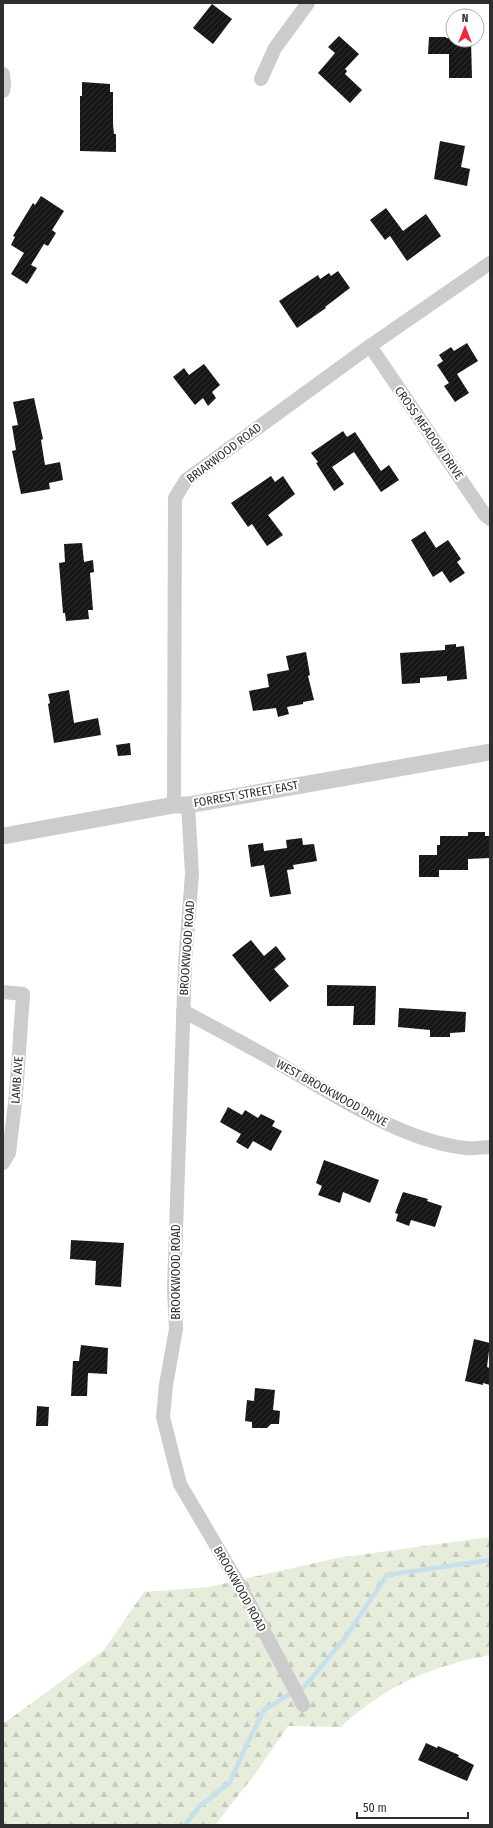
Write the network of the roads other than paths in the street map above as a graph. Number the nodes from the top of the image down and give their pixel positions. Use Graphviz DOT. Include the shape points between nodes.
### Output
graph roads {
  1 [pos="308,3"];
  2 [pos="3,74"];
  3 [pos="261,79"];
  4 [pos="3,91"];
  5 [pos="490,263"];
  6 [pos="370,346"];
  7 [pos="490,519"];
  8 [pos="490,752"];
  9 [pos="181,805"];
  10 [pos="3,836"];
  11 [pos="3,992"];
  12 [pos="183,1011"];
  13 [pos="490,1147"];
  14 [pos="3,1163"];
  15 [pos="303,1705"];
  1 -- 3 [label="street" via="274,48"];
  2 -- 4 [label="street"];
  5 -- 6 [label="street, BRIARWOOD ROAD"];
  6 -- 7 [label="street, CROSS MEADOW DRIVE"];
  6 -- 9 [label="street, BRIARWOOD ROAD" via="186,480 175,498"];
  8 -- 9 [label="street, FORREST STREET EAST"];
  9 -- 10 [label="street, FORREST STREET EAST"];
  9 -- 12 [label="street, BROOKWOOD ROAD" via="192,874"];
  11 -- 14 [label="street, LAMB AVE" via="23,994 16,1095 9,1153"];
  12 -- 13 [label="street, WEST BROOKWOOD DRIVE" via="396,1128 431,1142 467,1148"];
  12 -- 15 [label="street, BROOKWOOD ROAD" via="174,1290 176,1329 163,1417 180,1484 244,1593"];
}
